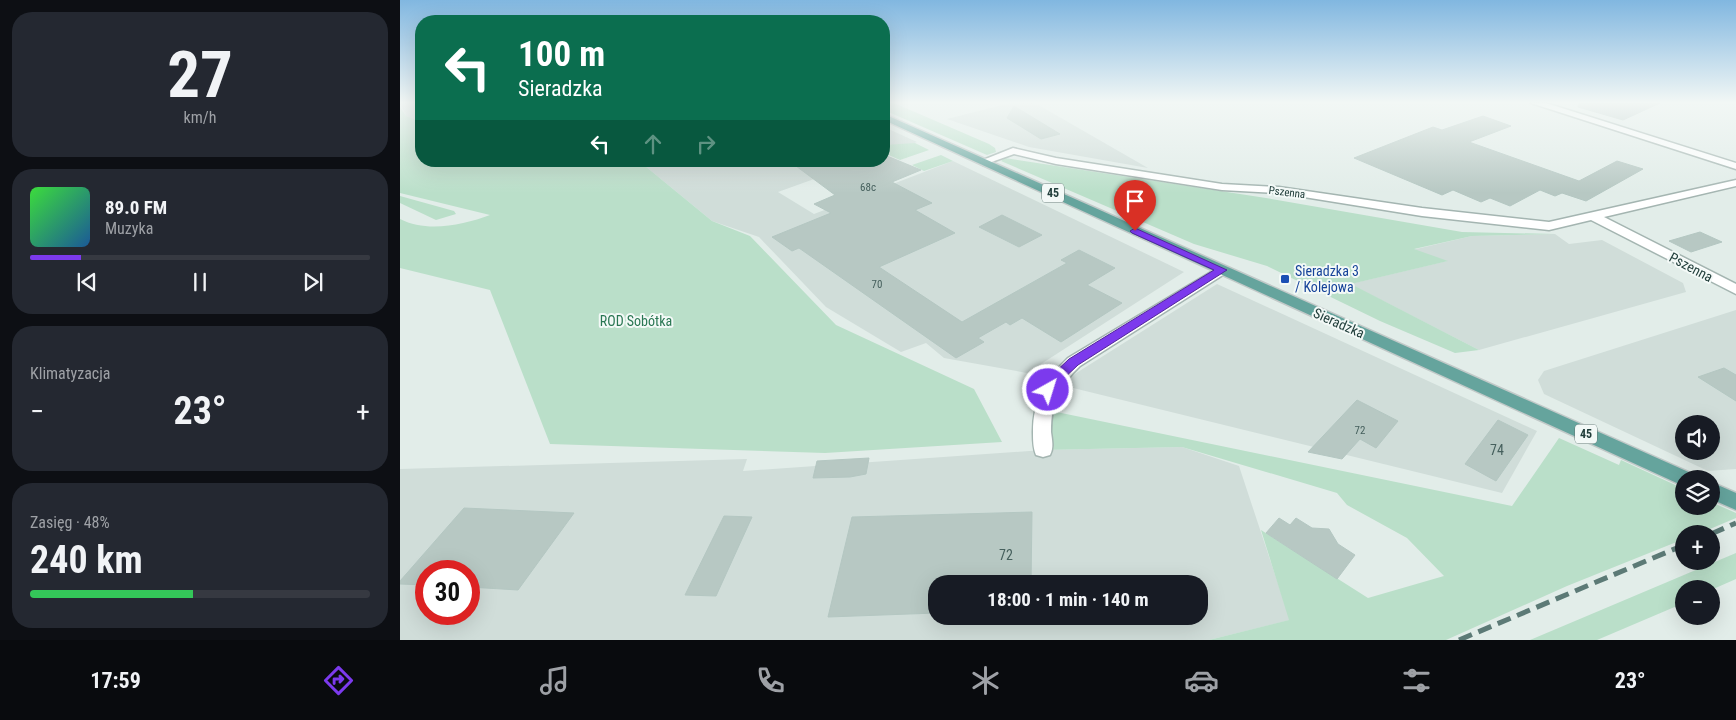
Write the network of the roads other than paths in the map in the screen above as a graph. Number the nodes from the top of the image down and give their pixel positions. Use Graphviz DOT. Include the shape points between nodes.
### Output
graph roads {
  1 [pos="919,133"];
  2 [pos="1631,133"];
  3 [pos="983,162"];
  4 [pos="1736,166"];
  5 [pos="1736,183"];
  6 [pos="1592,216"];
  7 [pos="1221,270"];
  8 [pos="1736,290"];
  9 [pos="1043,450"];
  10 [pos="1675,474"];
  11 [pos="1720,494"];
  12 [pos="1736,502"];
  1 -- 3 [label="main road, Sieradzka / 45"];
  2 -- 4 [label="street"];
  3 -- 6 [label="street, Pszenna" via="1012,151 1222,187 1280,190 1422,212 1549,226"];
  3 -- 7 [label="main road, Sieradzka / 45"];
  5 -- 6 [label="street, Pszenna"];
  6 -- 8 [label="street, Pszenna"];
  7 -- 9 [label="street" via="1089,352 1056,378 1046,394 1042,410"];
  7 -- 10 [label="main road, Sieradzka / 45"];
  11 -- 12 [label="main road"];
}
